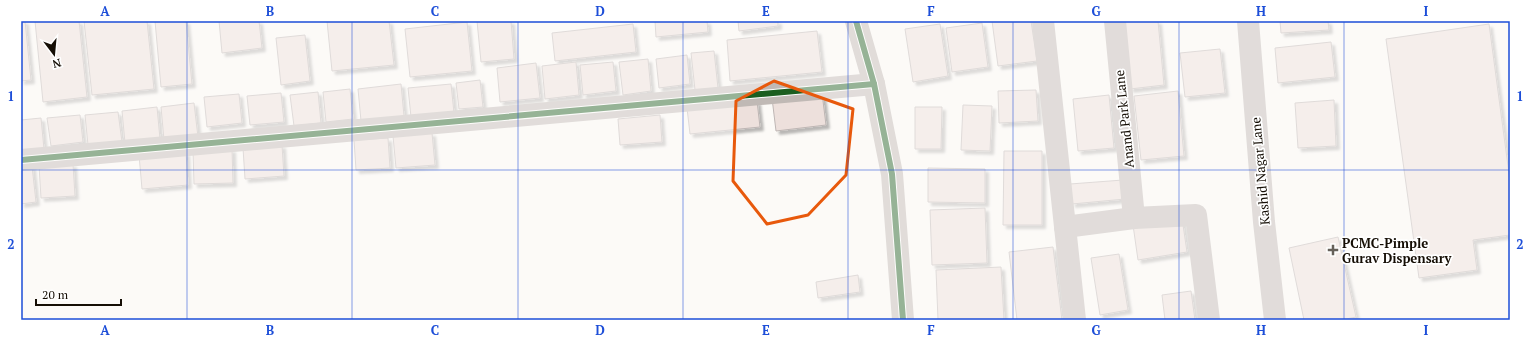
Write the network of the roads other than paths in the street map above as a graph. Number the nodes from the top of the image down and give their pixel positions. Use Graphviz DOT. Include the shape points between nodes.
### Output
graph roads {
  1 [pos="856,21"];
  2 [pos="1043,21"];
  3 [pos="1115,21"];
  4 [pos="1248,21"];
  5 [pos="874,84"];
  6 [pos="21,160"];
  7 [pos="1134,218"];
  8 [pos="1065,227"];
  9 [pos="903,320"];
  10 [pos="1075,320"];
  11 [pos="1209,320"];
  12 [pos="1275,320"];
  1 -- 5 [label="street"];
  2 -- 8 [label="street"];
  3 -- 7 [label="street, Anand Park Lane"];
  4 -- 12 [label="street, Kashid Nagar Lane" via="1264,222"];
  5 -- 6 [label="street"];
  5 -- 9 [label="street" via="892,174"];
  7 -- 8 [label="street"];
  7 -- 11 [label="street" via="1196,215"];
  8 -- 10 [label="street"];
}
